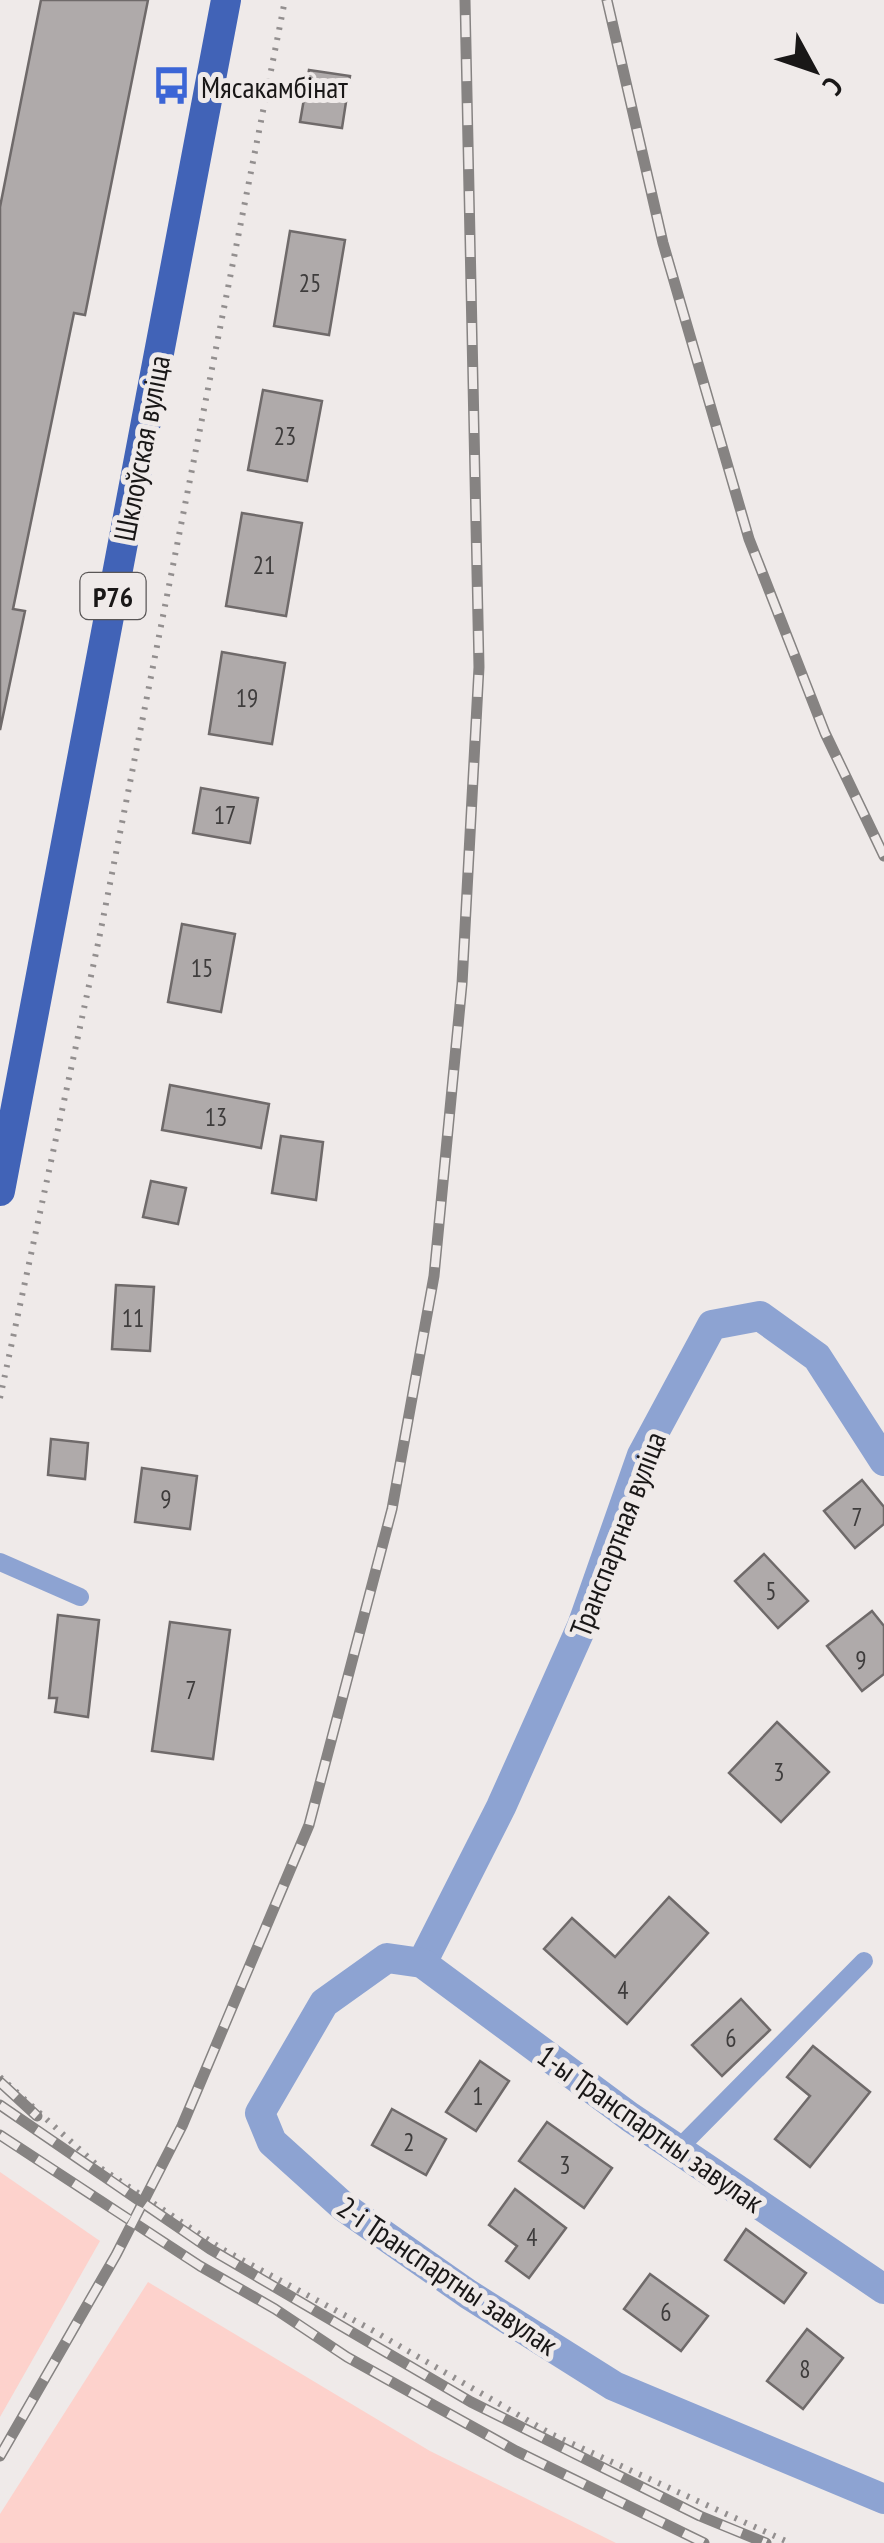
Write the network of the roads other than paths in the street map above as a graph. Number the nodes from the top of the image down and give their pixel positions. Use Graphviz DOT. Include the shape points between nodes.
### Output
graph roads {
  1 [pos="226,0"];
  2 [pos="0,1187"];
  3 [pos="884,1460"];
  4 [pos="0,1562"];
  5 [pos="80,1597"];
  6 [pos="864,1961"];
  7 [pos="422,1963"];
  8 [pos="678,2148"];
  9 [pos="884,2289"];
  10 [pos="884,2499"];
  1 -- 2 [label="main road, Шклоўская вуліца / Р76"];
  3 -- 7 [label="street, Транспартная вуліца" via="817,1357 760,1316 712,1326 642,1454 582,1626 502,1807"];
  4 -- 5 [label="lane"];
  6 -- 8 [label="lane"];
  7 -- 8 [label="street, 1-ы Транспартны завулак"];
  7 -- 10 [label="street, 2-і Транспартны завулак" via="388,1958 324,2003 260,2113 272,2142 344,2207 614,2386"];
  8 -- 9 [label="street, 1-ы Транспартны завулак"];
}
